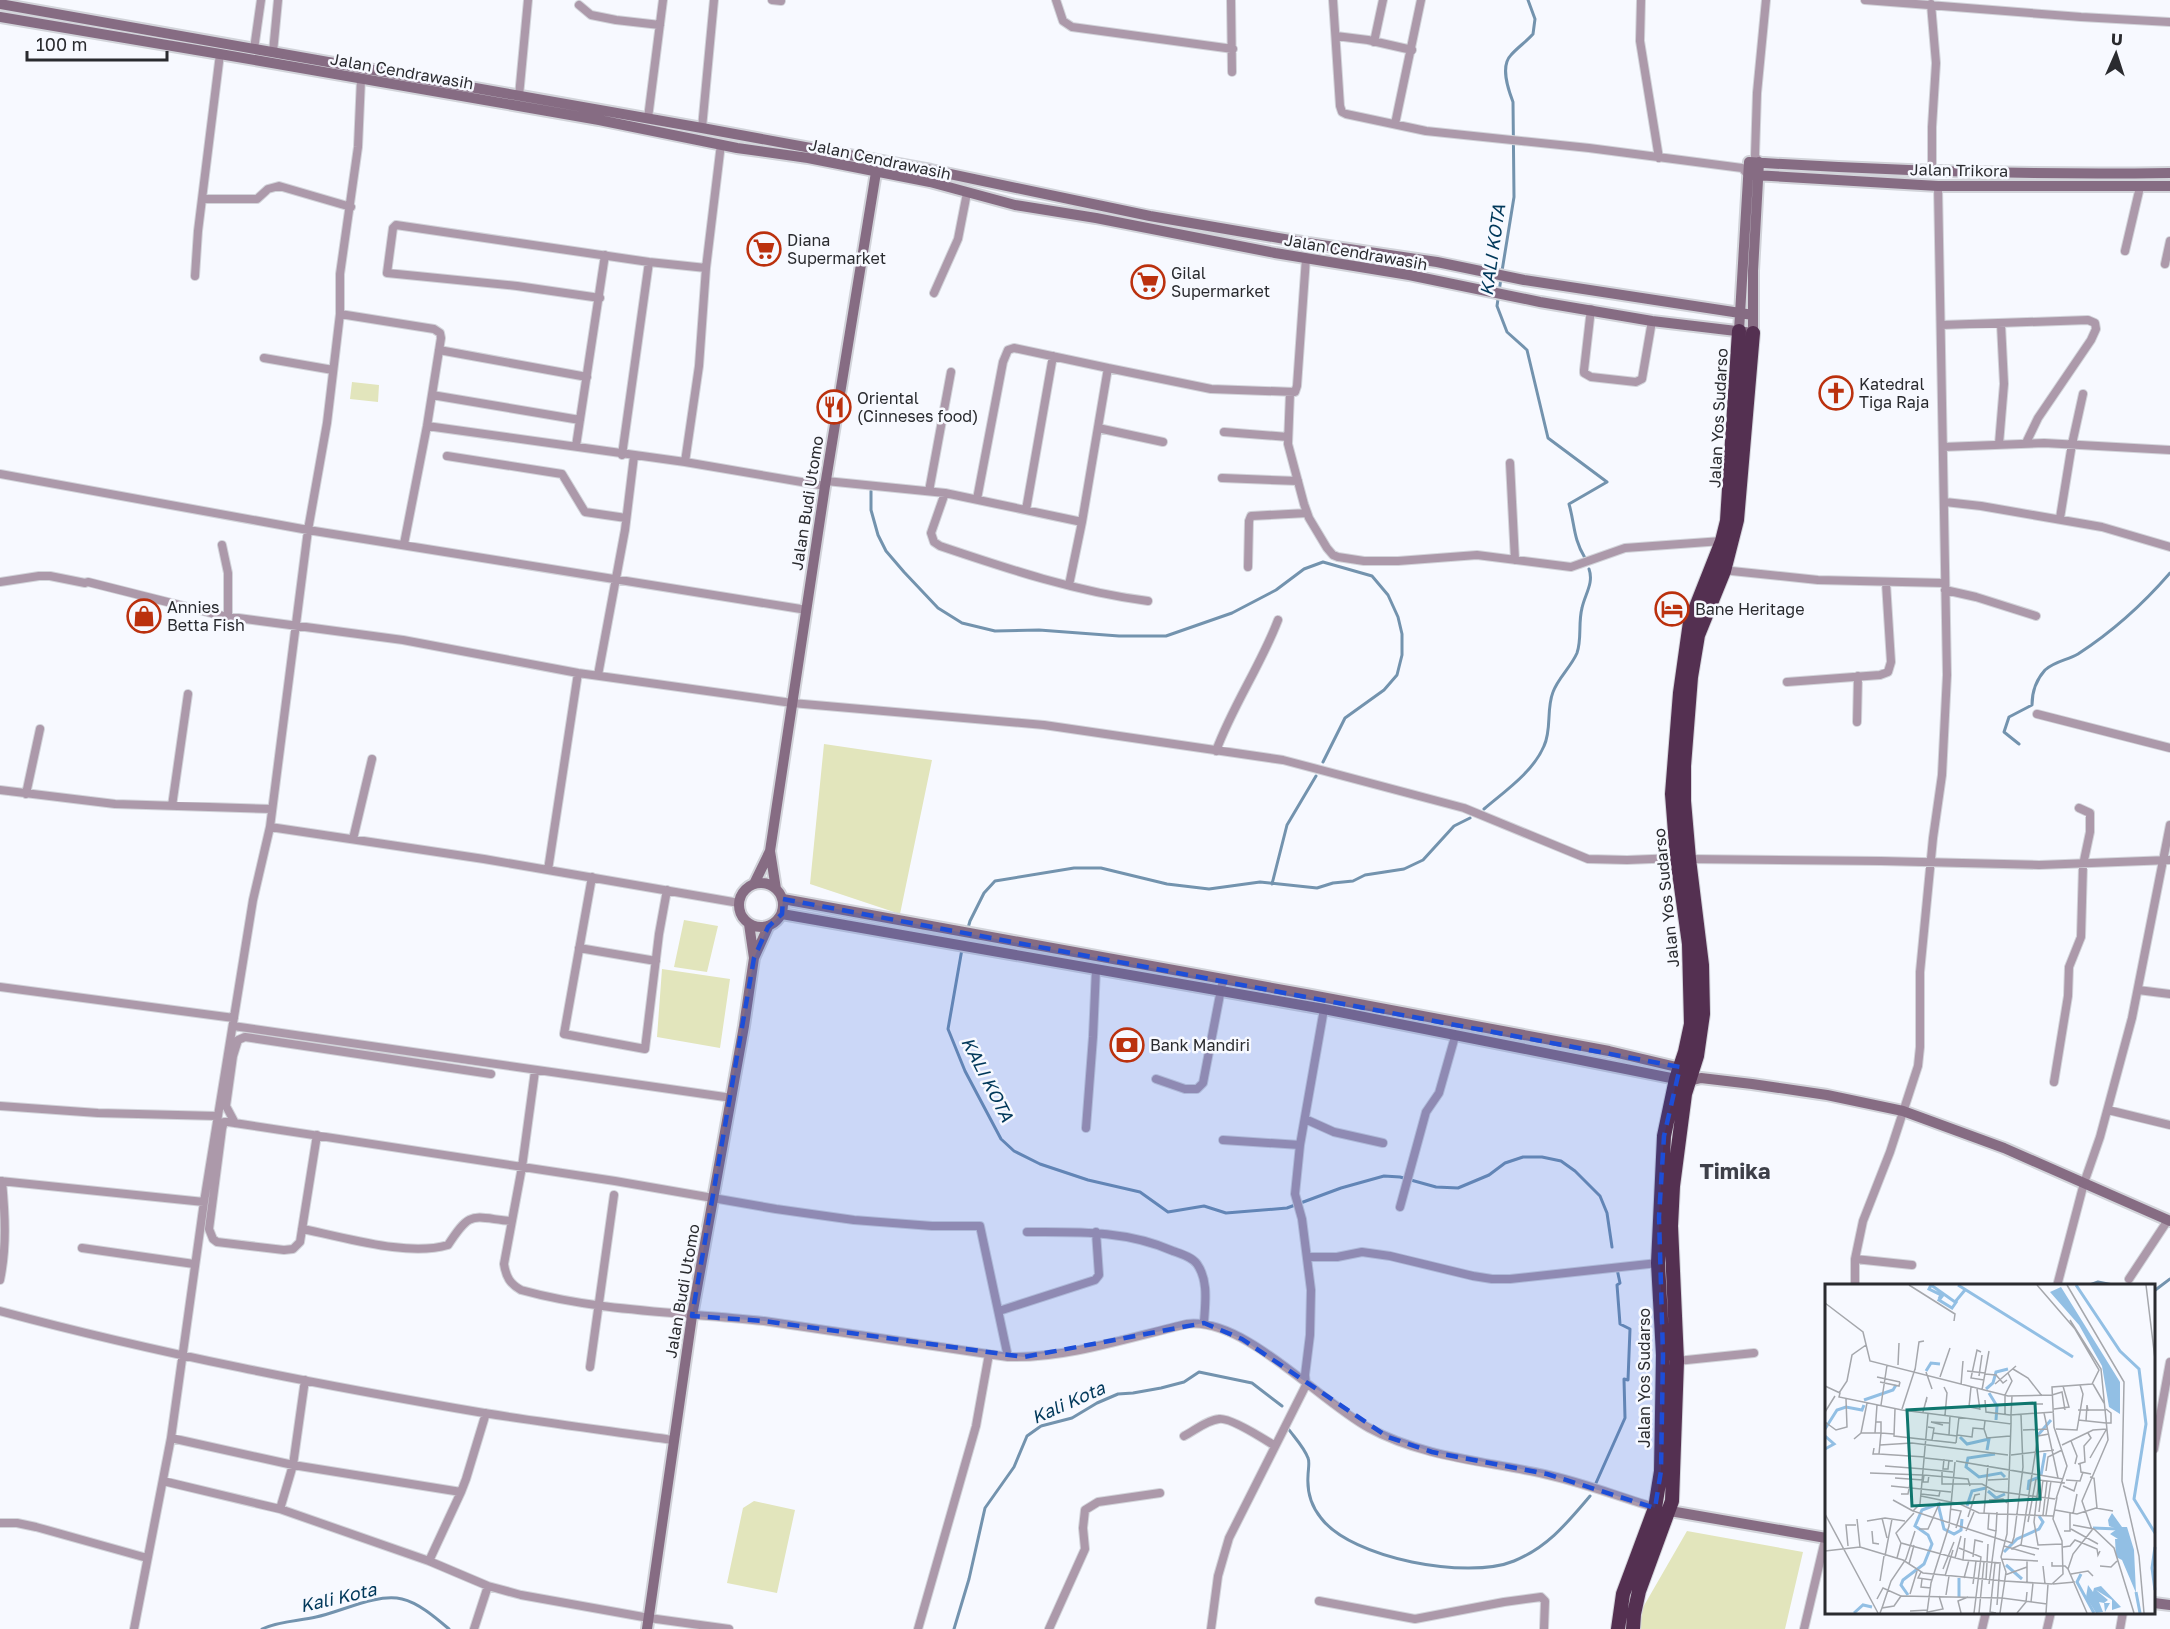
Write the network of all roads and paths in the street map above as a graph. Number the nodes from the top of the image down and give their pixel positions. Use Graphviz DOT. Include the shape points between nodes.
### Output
graph roads {
  1 [pos="261,0"];
  2 [pos="278,0"];
  3 [pos="528,0"];
  4 [pos="663,0"];
  5 [pos="714,0"];
  6 [pos="1056,0"];
  7 [pos="1231,0"];
  8 [pos="1333,0"];
  9 [pos="1383,0"];
  10 [pos="1421,0"];
  11 [pos="1641,0"];
  12 [pos="1766,0"];
  13 [pos="1864,0"];
  14 [pos="1930,3"];
  15 [pos="0,4"];
  16 [pos="579,5"];
  17 [pos="0,17"];
  18 [pos="2170,22"];
  19 [pos="660,25"];
  20 [pos="1336,36"];
  21 [pos="1374,42"];
  22 [pos="254,49"];
  23 [pos="1233,49"];
  24 [pos="1412,50"];
  25 [pos="273,52"];
  26 [pos="220,54"];
  27 [pos="1232,72"];
  28 [pos="361,79"];
  29 [pos="519,96"];
  30 [pos="648,118"];
  31 [pos="1395,123"];
  32 [pos="702,128"];
  33 [pos="721,144"];
  34 [pos="1659,158"];
  35 [pos="877,167"];
  36 [pos="1752,167"];
  37 [pos="1932,172"];
  38 [pos="2170,173"];
  39 [pos="1938,186"];
  40 [pos="2170,186"];
  41 [pos="2140,187"];
  42 [pos="967,193"];
  43 [pos="202,199"];
  44 [pos="351,207"];
  45 [pos="1150,216"];
  46 [pos="1146,228"];
  47 [pos="2170,241"];
  48 [pos="2125,251"];
  49 [pos="605,255"];
  50 [pos="1306,258"];
  51 [pos="1411,258"];
  52 [pos="649,262"];
  53 [pos="2165,264"];
  54 [pos="706,268"];
  55 [pos="1409,275"];
  56 [pos="195,276"];
  57 [pos="1565,286"];
  58 [pos="934,293"];
  59 [pos="600,298"];
  60 [pos="1564,306"];
  61 [pos="1591,309"];
  62 [pos="1740,312"];
  63 [pos="340,314"];
  64 [pos="1753,315"];
  65 [pos="1652,321"];
  66 [pos="2001,324"];
  67 [pos="1941,325"];
  68 [pos="1746,332"];
  69 [pos="439,350"];
  70 [pos="1053,356"];
  71 [pos="264,358"];
  72 [pos="1108,368"];
  73 [pos="333,370"];
  74 [pos="951,372"];
  75 [pos="587,376"];
  76 [pos="1290,393"];
  77 [pos="2083,394"];
  78 [pos="432,395"];
  79 [pos="580,420"];
  80 [pos="427,426"];
  81 [pos="1098,428"];
  82 [pos="1224,432"];
  83 [pos="1288,437"];
  84 [pos="1163,442"];
  85 [pos="2026,443"];
  86 [pos="1999,444"];
  87 [pos="2072,444"];
  88 [pos="576,446"];
  89 [pos="1943,447"];
  90 [pos="2170,450"];
  91 [pos="622,455"];
  92 [pos="447,456"];
  93 [pos="634,456"];
  94 [pos="685,462"];
  95 [pos="1510,463"];
  96 [pos="0,474"];
  97 [pos="1222,478"];
  98 [pos="1298,481"];
  99 [pos="825,483"];
  100 [pos="929,491"];
  101 [pos="945,493"];
  102 [pos="977,499"];
  103 [pos="1945,502"];
  104 [pos="1026,510"];
  105 [pos="1307,513"];
  106 [pos="626,518"];
  107 [pos="2060,518"];
  108 [pos="1082,522"];
  109 [pos="308,530"];
  110 [pos="1722,541"];
  111 [pos="404,544"];
  112 [pos="222,545"];
  113 [pos="2170,547"];
  114 [pos="1515,560"];
  115 [pos="1248,567"];
  116 [pos="1717,570"];
  117 [pos="616,579"];
  118 [pos="0,582"];
  119 [pos="1886,583"];
  120 [pos="1070,585"];
  121 [pos="1945,587"];
  122 [pos="1148,601"];
  123 [pos="807,610"];
  124 [pos="2036,616"];
  125 [pos="228,617"];
  126 [pos="1278,620"];
  127 [pos="297,626"];
  128 [pos="578,673"];
  129 [pos="597,675"];
  130 [pos="1858,676"];
  131 [pos="1787,682"];
  132 [pos="188,694"];
  133 [pos="792,703"];
  134 [pos="2037,714"];
  135 [pos="1857,722"];
  136 [pos="40,729"];
  137 [pos="2170,748"];
  138 [pos="1216,751"];
  139 [pos="372,759"];
  140 [pos="0,793"];
  141 [pos="26,794"];
  142 [pos="172,807"];
  143 [pos="2079,808"];
  144 [pos="272,809"];
  145 [pos="2170,825"];
  146 [pos="270,827"];
  147 [pos="353,839"];
  148 [pos="770,850"];
  149 [pos="1683,859"];
  150 [pos="2166,861"];
  151 [pos="1931,863"];
  152 [pos="2083,865"];
  153 [pos="548,870"];
  154 [pos="592,877"];
  155 [pos="754,884"];
  156 [pos="776,889"];
  157 [pos="668,890"];
  158 [pos="783,898"];
  159 [pos="739,903"];
  160 [pos="782,914"];
  161 [pos="749,924"];
  162 [pos="768,927"];
  163 [pos="579,948"];
  164 [pos="753,958"];
  165 [pos="656,961"];
  166 [pos="1096,969"];
  167 [pos="1223,979"];
  168 [pos="0,987"];
  169 [pos="2138,990"];
  170 [pos="1221,991"];
  171 [pos="2170,994"];
  172 [pos="1324,1009"];
  173 [pos="233,1022"];
  174 [pos="1453,1034"];
  175 [pos="535,1071"];
  176 [pos="491,1074"];
  177 [pos="1688,1075"];
  178 [pos="1156,1078"];
  179 [pos="2054,1082"];
  180 [pos="732,1098"];
  181 [pos="0,1106"];
  182 [pos="2108,1110"];
  183 [pos="1903,1111"];
  184 [pos="217,1116"];
  185 [pos="1305,1119"];
  186 [pos="235,1122"];
  187 [pos="2170,1125"];
  188 [pos="1086,1128"];
  189 [pos="317,1135"];
  190 [pos="1223,1140"];
  191 [pos="1383,1143"];
  192 [pos="1300,1145"];
  193 [pos="522,1167"];
  194 [pos="1,1181"];
  195 [pos="2084,1183"];
  196 [pos="614,1195"];
  197 [pos="713,1197"];
  198 [pos="204,1202"];
  199 [pos="1400,1207"];
  200 [pos="2169,1220"];
  201 [pos="510,1221"];
  202 [pos="302,1229"];
  203 [pos="1027,1232"];
  204 [pos="1096,1232"];
  205 [pos="82,1248"];
  206 [pos="1307,1257"];
  207 [pos="1855,1259"];
  208 [pos="1658,1263"];
  209 [pos="194,1264"];
  210 [pos="1912,1265"];
  211 [pos="2129,1279"];
  212 [pos="0,1280"];
  213 [pos="1855,1284"];
  214 [pos="2058,1284"];
  215 [pos="599,1305"];
  216 [pos="0,1311"];
  217 [pos="999,1311"];
  218 [pos="692,1316"];
  219 [pos="1204,1323"];
  220 [pos="1754,1353"];
  221 [pos="989,1354"];
  222 [pos="1008,1356"];
  223 [pos="183,1357"];
  224 [pos="1677,1361"];
  225 [pos="2170,1362"];
  226 [pos="590,1367"];
  227 [pos="305,1380"];
  228 [pos="1306,1385"];
  229 [pos="486,1413"];
  230 [pos="1184,1436"];
  231 [pos="171,1438"];
  232 [pos="673,1440"];
  233 [pos="2155,1444"];
  234 [pos="1275,1446"];
  235 [pos="292,1466"];
  236 [pos="163,1481"];
  237 [pos="461,1492"];
  238 [pos="1160,1493"];
  239 [pos="1655,1508"];
  240 [pos="280,1509"];
  241 [pos="1670,1511"];
  242 [pos="0,1522"];
  243 [pos="1825,1537"];
  244 [pos="1825,1541"];
  245 [pos="147,1558"];
  246 [pos="429,1561"];
  247 [pos="488,1586"];
  248 [pos="1319,1601"];
  249 [pos="2155,1603"];
  250 [pos="2170,1605"];
  251 [pos="1986,1614"];
  252 [pos="2051,1614"];
  253 [pos="2123,1614"];
  254 [pos="648,1624"];
  255 [pos="134,1629"];
  256 [pos="474,1629"];
  257 [pos="729,1629"];
  258 [pos="918,1629"];
  259 [pos="1049,1629"];
  260 [pos="1211,1629"];
  261 [pos="1544,1629"];
  262 [pos="1618,1629"];
  263 [pos="1633,1629"];
  264 [pos="1804,1629"];
  265 [pos="1982,1629"];
  266 [pos="2047,1629"];
  267 [pos="2120,1629"];
  1 -- 22 [label="street"];
  2 -- 25 [label="street"];
  3 -- 29 [label="street"];
  4 -- 19 [label="street"];
  5 -- 32 [label="street"];
  6 -- 23 [label="street" via="1063,21 1072,27"];
  7 -- 23 [label="street"];
  8 -- 20 [label="street"];
  9 -- 21 [label="street"];
  10 -- 24 [label="street"];
  11 -- 34 [label="street" via="1640,40"];
  12 -- 36 [label="street"];
  13 -- 14 [label="street"];
  14 -- 18 [label="street"];
  14 -- 37 [label="street" via="1936,63"];
  15 -- 22 [label="main road, Jalan Cendrawasih"];
  16 -- 19 [label="street" via="591,15"];
  17 -- 26 [label="main road, Jalan Cendrawasih"];
  19 -- 30 [label="street"];
  20 -- 21 [label="street"];
  20 -- 31 [label="street" via="1342,112"];
  21 -- 24 [label="street"];
  22 -- 25 [label="main road, Jalan Cendrawasih"];
  23 -- 27 [label="street"];
  24 -- 31 [label="street"];
  25 -- 29 [label="main road, Jalan Cendrawasih"];
  26 -- 28 [label="main road, Jalan Cendrawasih"];
  26 -- 43 [label="street"];
  28 -- 33 [label="main road, Jalan Cendrawasih"];
  28 -- 44 [label="street"];
  29 -- 30 [label="main road, Jalan Cendrawasih"];
  30 -- 32 [label="main road, Jalan Cendrawasih"];
  31 -- 34 [label="street" via="1426,131"];
  32 -- 35 [label="main road, Jalan Cendrawasih"];
  33 -- 35 [label="main road, Jalan Cendrawasih"];
  33 -- 54 [label="street"];
  34 -- 36 [label="street"];
  35 -- 42 [label="main road, Jalan Cendrawasih"];
  35 -- 45 [label="main road, Jalan Cendrawasih"];
  35 -- 99 [label="main road, Jalan Budi Utomo"];
  36 -- 37 [label="main road, Jalan Trikora"];
  36 -- 39 [label="main road, Jalan Trikora"];
  36 -- 62 [label="main road, Jalan Yos Sudarso"];
  36 -- 64 [label="main road, Jalan Yos Sudarso"];
  37 -- 38 [label="main road, Jalan Trikora"];
  39 -- 41 [label="main road, Jalan Trikora"];
  39 -- 67 [label="street"];
  40 -- 41 [label="main road, Jalan Trikora"];
  41 -- 48 [label="street"];
  42 -- 46 [label="main road, Jalan Cendrawasih"];
  42 -- 58 [label="street" via="958,239"];
  43 -- 44 [label="street" via="257,199 268,189 279,186"];
  43 -- 56 [label="street"];
  44 -- 63 [label="street" via="340,274"];
  45 -- 46 [label="main road"];
  45 -- 51 [label="main road, Jalan Cendrawasih"];
  46 -- 50 [label="main road, Jalan Cendrawasih"];
  47 -- 53 [label="street"];
  49 -- 52 [label="street"];
  49 -- 59 [label="street"];
  49 -- 59 [label="street" via="396,225 386,270"];
  50 -- 55 [label="main road, Jalan Cendrawasih"];
  50 -- 76 [label="street" via="1297,386"];
  51 -- 55 [label="main road"];
  51 -- 57 [label="main road, Jalan Cendrawasih"];
  52 -- 54 [label="street"];
  52 -- 91 [label="street"];
  54 -- 94 [label="street" via="699,366"];
  55 -- 60 [label="main road, Jalan Cendrawasih"];
  57 -- 60 [label="main road"];
  57 -- 62 [label="main road, Jalan Cendrawasih"];
  59 -- 75 [label="street"];
  60 -- 61 [label="main road, Jalan Cendrawasih"];
  61 -- 65 [label="main road, Jalan Cendrawasih"];
  61 -- 65 [label="street" via="1584,374 1591,378 1636,382 1642,379"];
  62 -- 64 [label="main road, Jalan Cendrawasih"];
  62 -- 68 [label="main road, Jalan Yos Sudarso"];
  63 -- 69 [label="street" via="434,329 440,333"];
  63 -- 73 [label="street"];
  64 -- 68 [label="main road, Jalan Yos Sudarso"];
  65 -- 68 [label="main road, Jalan Cendrawasih"];
  66 -- 67 [label="street"];
  66 -- 85 [label="street" via="2088,320 2095,323 2091,340 2038,418"];
  66 -- 86 [label="street" via="2004,384"];
  67 -- 89 [label="street"];
  68 -- 110 [label="highway, Jalan Yos Sudarso" via="1734,390 1732,466"];
  68 -- 116 [label="highway, Jalan Yos Sudarso" via="1737,520"];
  69 -- 75 [label="street"];
  69 -- 78 [label="street"];
  70 -- 72 [label="street"];
  70 -- 102 [label="street" via="1014,348 1005,354"];
  70 -- 104 [label="street"];
  71 -- 73 [label="street"];
  72 -- 76 [label="street" via="1211,389"];
  72 -- 81 [label="street"];
  73 -- 109 [label="street"];
  74 -- 100 [label="street"];
  75 -- 79 [label="street"];
  76 -- 83 [label="street"];
  77 -- 87 [label="street"];
  78 -- 79 [label="street"];
  78 -- 80 [label="street"];
  79 -- 88 [label="street"];
  80 -- 88 [label="street"];
  80 -- 111 [label="street"];
  81 -- 84 [label="street"];
  81 -- 108 [label="street"];
  82 -- 83 [label="street"];
  83 -- 98 [label="street"];
  85 -- 86 [label="street"];
  85 -- 87 [label="street"];
  86 -- 89 [label="street"];
  87 -- 90 [label="street"];
  87 -- 107 [label="street"];
  88 -- 91 [label="street"];
  89 -- 103 [label="street"];
  91 -- 93 [label="street"];
  92 -- 106 [label="street" via="562,474 585,512"];
  93 -- 94 [label="street"];
  93 -- 106 [label="street"];
  94 -- 99 [label="street"];
  95 -- 114 [label="street"];
  96 -- 109 [label="street"];
  97 -- 98 [label="street"];
  98 -- 105 [label="street"];
  99 -- 100 [label="street"];
  99 -- 123 [label="main road, Jalan Budi Utomo"];
  100 -- 101 [label="street"];
  101 -- 102 [label="street"];
  101 -- 120 [label="street" via="931,533 934,542"];
  102 -- 104 [label="street"];
  103 -- 107 [label="street"];
  103 -- 121 [label="street"];
  104 -- 108 [label="street"];
  105 -- 114 [label="street" via="1327,548 1338,557 1398,561 1477,555"];
  105 -- 115 [label="street" via="1251,516"];
  106 -- 117 [label="street"];
  107 -- 113 [label="street"];
  108 -- 120 [label="street"];
  109 -- 111 [label="street"];
  109 -- 127 [label="street"];
  110 -- 114 [label="street" via="1625,548 1571,567"];
  110 -- 116 [label="highway, Jalan Yos Sudarso"];
  111 -- 117 [label="street"];
  112 -- 125 [label="street" via="228,573"];
  116 -- 119 [label="street" via="1794,579"];
  116 -- 149 [label="highway, Jalan Yos Sudarso" via="1690,622 1680,693 1672,794"];
  117 -- 123 [label="street"];
  117 -- 129 [label="street"];
  118 -- 125 [label="street" via="50,576"];
  119 -- 121 [label="street"];
  119 -- 130 [label="street" via="1890,670 1885,674"];
  120 -- 122 [label="street"];
  121 -- 124 [label="street"];
  121 -- 151 [label="street" via="1946,713"];
  123 -- 133 [label="main road, Jalan Budi Utomo"];
  125 -- 127 [label="street"];
  126 -- 138 [label="street"];
  127 -- 128 [label="street" via="403,640"];
  127 -- 144 [label="street"];
  128 -- 129 [label="street"];
  128 -- 153 [label="street"];
  129 -- 133 [label="street"];
  130 -- 131 [label="street"];
  130 -- 135 [label="street"];
  132 -- 142 [label="street"];
  133 -- 138 [label="street" via="1044,725"];
  133 -- 148 [label="main road, Jalan Budi Utomo"];
  134 -- 137 [label="street"];
  136 -- 141 [label="street"];
  138 -- 149 [label="street" via="1283,760 1464,808 1588,859"];
  139 -- 147 [label="street"];
  140 -- 141 [label="street"];
  141 -- 142 [label="street"];
  142 -- 144 [label="street"];
  143 -- 152 [label="street" via="2090,813"];
  144 -- 146 [label="street"];
  145 -- 150 [label="street"];
  146 -- 147 [label="street"];
  146 -- 173 [label="street" via="253,900"];
  147 -- 153 [label="street"];
  148 -- 155 [label="main road, Jalan Budi Utomo"];
  148 -- 156 [label="main road, Jalan Budi Utomo"];
  149 -- 151 [label="street"];
  149 -- 177 [label="highway, Jalan Yos Sudarso" via="1691,971 1691,1024 1685,1052"];
  150 -- 152 [label="street"];
  150 -- 169 [label="street"];
  151 -- 152 [label="street"];
  151 -- 183 [label="street" via="1920,972 1919,1057"];
  152 -- 179 [label="street" via="2081,937 2069,967"];
  153 -- 154 [label="street"];
  154 -- 157 [label="street"];
  154 -- 163 [label="street"];
  155 -- 156 [label="main road" via="766,883"];
  155 -- 159 [label="main road" via="745,889"];
  156 -- 158 [label="main road"];
  157 -- 159 [label="street"];
  157 -- 165 [label="street"];
  158 -- 160 [label="main road"];
  158 -- 167 [label="main road"];
  159 -- 161 [label="main road" via="742,917"];
  160 -- 162 [label="main road"];
  160 -- 166 [label="main road"];
  161 -- 162 [label="main road"];
  161 -- 164 [label="main road, Jalan Budi Utomo"];
  162 -- 164 [label="main road, Jalan Budi Utomo"];
  163 -- 165 [label="street"];
  163 -- 165 [label="street" via="564,1034 645,1049"];
  164 -- 180 [label="main road, Jalan Budi Utomo"];
  166 -- 170 [label="main road"];
  166 -- 188 [label="street"];
  167 -- 170 [label="street"];
  167 -- 177 [label="main road" via="1587,1047"];
  168 -- 173 [label="street"];
  169 -- 171 [label="street"];
  169 -- 182 [label="street"];
  170 -- 172 [label="main road"];
  170 -- 178 [label="street" via="1203,1083 1197,1089 1185,1089"];
  172 -- 174 [label="main road"];
  172 -- 185 [label="street"];
  173 -- 175 [label="street"];
  173 -- 184 [label="street"];
  174 -- 177 [label="main road"];
  174 -- 199 [label="street" via="1439,1093 1426,1112"];
  175 -- 180 [label="street"];
  175 -- 193 [label="street"];
  176 -- 186 [label="street" via="245,1037 238,1040 226,1106"];
  177 -- 183 [label="main road" via="1827,1095"];
  177 -- 208 [label="highway, Jalan Yos Sudarso" via="1664,1136"];
  177 -- 224 [label="highway, Jalan Yos Sudarso" via="1678,1135 1671,1226"];
  180 -- 197 [label="main road, Jalan Budi Utomo"];
  181 -- 184 [label="street"];
  182 -- 187 [label="street"];
  182 -- 195 [label="street"];
  183 -- 195 [label="main road"];
  183 -- 207 [label="street" via="1863,1221"];
  184 -- 198 [label="street"];
  185 -- 191 [label="street" via="1334,1132"];
  185 -- 192 [label="street"];
  186 -- 189 [label="street"];
  186 -- 202 [label="street" via="224,1122 222,1129 209,1229 213,1239 284,1250 300,1242"];
  189 -- 193 [label="street"];
  189 -- 202 [label="street"];
  190 -- 192 [label="street"];
  192 -- 206 [label="street" via="1296,1201"];
  193 -- 197 [label="street"];
  193 -- 201 [label="street"];
  194 -- 198 [label="street"];
  194 -- 212 [label="street" via="6,1220"];
  195 -- 200 [label="main road"];
  195 -- 214 [label="street"];
  196 -- 215 [label="street"];
  197 -- 217 [label="street" via="854,1220 980,1226"];
  197 -- 218 [label="main road, Jalan Budi Utomo"];
  198 -- 209 [label="street"];
  200 -- 211 [label="street"];
  201 -- 202 [label="street" via="470,1219 463,1222 448,1245 434,1249 400,1248"];
  201 -- 215 [label="street" via="504,1264 512,1285 532,1293"];
  203 -- 204 [label="street"];
  204 -- 217 [label="street" via="1099,1275 1095,1280"];
  204 -- 219 [label="street" via="1141,1238 1194,1260 1205,1284"];
  205 -- 209 [label="street"];
  206 -- 208 [label="street" via="1362,1252 1492,1279"];
  206 -- 228 [label="street" via="1311,1290"];
  207 -- 210 [label="street"];
  207 -- 213 [label="street"];
  208 -- 239 [label="highway, Jalan Yos Sudarso" via="1663,1355 1661,1471"];
  209 -- 223 [label="street"];
  215 -- 218 [label="street"];
  215 -- 226 [label="street"];
  216 -- 223 [label="street"];
  217 -- 222 [label="street"];
  218 -- 221 [label="street" via="764,1321"];
  218 -- 232 [label="main road, Jalan Budi Utomo"];
  219 -- 222 [label="street" via="1069,1351"];
  219 -- 228 [label="street" via="1242,1339"];
  220 -- 224 [label="street"];
  221 -- 222 [label="street"];
  221 -- 258 [label="street" via="976,1426"];
  223 -- 227 [label="street"];
  223 -- 231 [label="street"];
  224 -- 241 [label="highway, Jalan Yos Sudarso"];
  225 -- 233 [label="street"];
  227 -- 229 [label="street"];
  227 -- 235 [label="street"];
  228 -- 234 [label="street"];
  228 -- 239 [label="street" via="1367,1427 1405,1444 1547,1474"];
  229 -- 232 [label="street"];
  229 -- 237 [label="street"];
  230 -- 234 [label="street" via="1221,1418"];
  231 -- 235 [label="street"];
  231 -- 236 [label="street"];
  232 -- 254 [label="main road, Jalan Budi Utomo"];
  234 -- 260 [label="street" via="1229,1538 1218,1576"];
  235 -- 237 [label="street"];
  235 -- 240 [label="street"];
  236 -- 240 [label="street"];
  236 -- 245 [label="street"];
  237 -- 246 [label="street"];
  238 -- 259 [label="street" via="1098,1502 1085,1510 1085,1549"];
  239 -- 241 [label="street"];
  239 -- 262 [label="highway, Jalan Yos Sudarso" via="1623,1594"];
  240 -- 246 [label="street"];
  241 -- 243 [label="main road"];
  241 -- 263 [label="highway, Jalan Yos Sudarso" via="1639,1591"];
  242 -- 245 [label="street" via="36,1527"];
  244 -- 264 [label="street"];
  245 -- 255 [label="street"];
  246 -- 247 [label="street"];
  247 -- 254 [label="street"];
  247 -- 256 [label="street"];
  248 -- 261 [label="street" via="1415,1619 1541,1597 1545,1601"];
  249 -- 250 [label="main road"];
  251 -- 265 [label="street"];
  252 -- 266 [label="street"];
  253 -- 267 [label="street"];
  254 -- 257 [label="street"];
}
